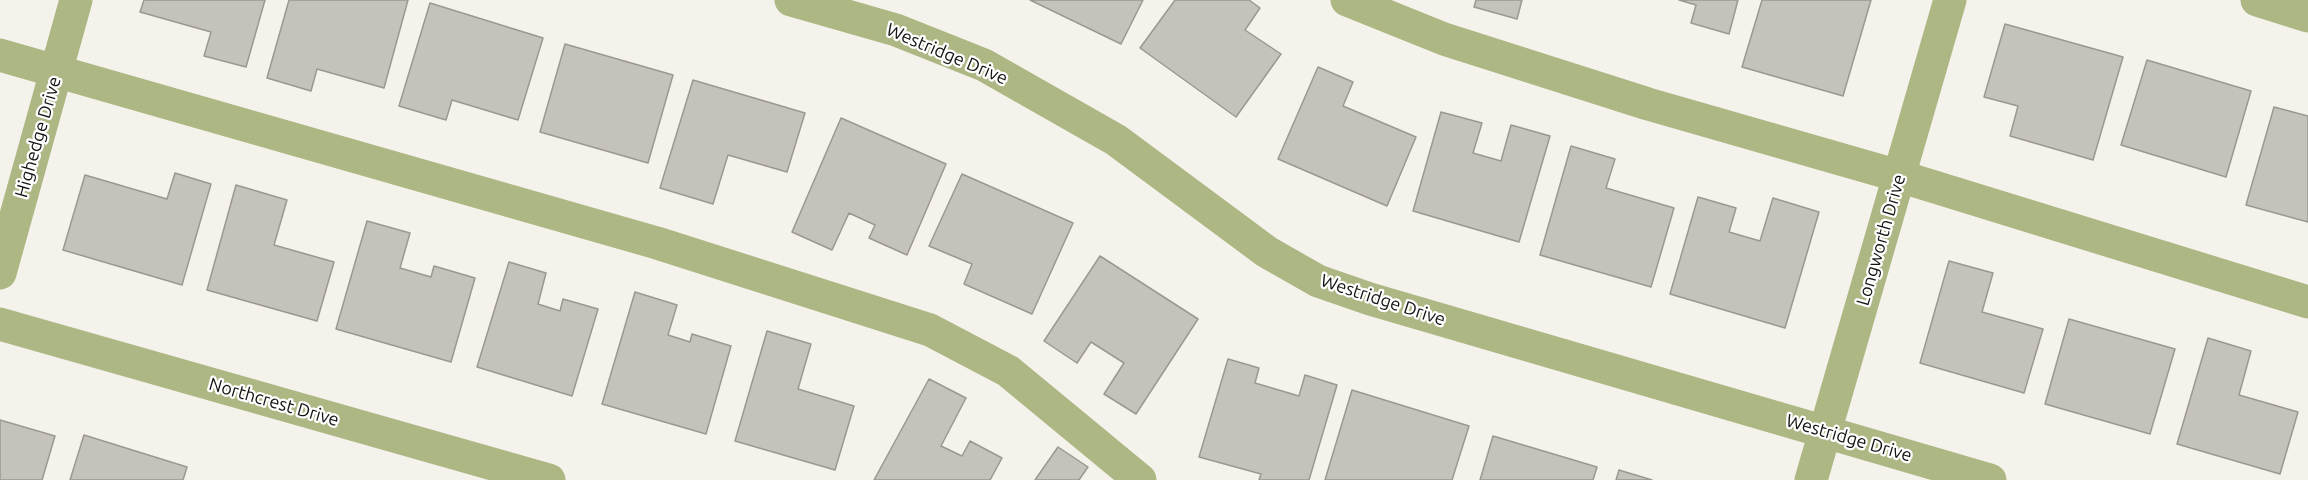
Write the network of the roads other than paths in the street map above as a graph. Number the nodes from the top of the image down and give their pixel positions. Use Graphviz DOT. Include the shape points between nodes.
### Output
graph roads {
  1 [pos="76,0"];
  2 [pos="791,0"];
  3 [pos="1347,0"];
  4 [pos="1950,0"];
  5 [pos="2257,0"];
  6 [pos="2308,16"];
  7 [pos="0,55"];
  8 [pos="57,70"];
  9 [pos="1899,176"];
  10 [pos="0,273"];
  11 [pos="2308,302"];
  12 [pos="0,324"];
  13 [pos="1826,431"];
  14 [pos="549,480"];
  15 [pos="1140,480"];
  16 [pos="1810,480"];
  17 [pos="1990,480"];
  1 -- 8 [label="street, Highedge Drive"];
  2 -- 13 [label="street, Westridge Drive" via="896,30 984,65 1116,140 1267,252 1318,281"];
  3 -- 9 [label="street" via="1444,39 1626,97"];
  4 -- 9 [label="street, Longworth Drive"];
  5 -- 6 [label="street"];
  7 -- 8 [label="street"];
  8 -- 10 [label="street, Highedge Drive"];
  8 -- 15 [label="street" via="657,243 930,330 1008,371"];
  9 -- 11 [label="street"];
  9 -- 13 [label="street, Longworth Drive"];
  12 -- 14 [label="street, Northcrest Drive"];
  13 -- 16 [label="street, Longworth Drive"];
  13 -- 17 [label="street, Westridge Drive"];
}
